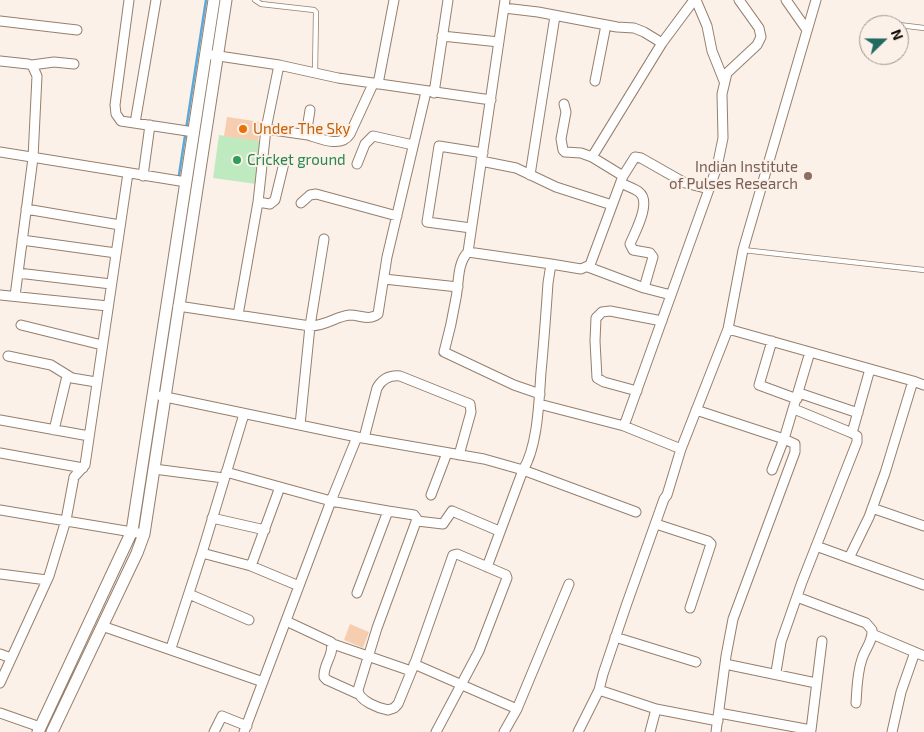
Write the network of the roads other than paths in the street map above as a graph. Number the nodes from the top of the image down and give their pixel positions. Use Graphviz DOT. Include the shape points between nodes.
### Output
graph roads {
  1 [pos="130,0"];
  2 [pos="156,0"];
  3 [pos="214,0"];
  4 [pos="226,0"];
  5 [pos="256,0"];
  6 [pos="394,0"];
  7 [pos="448,0"];
  8 [pos="695,0"];
  9 [pos="739,0"];
  10 [pos="786,0"];
  11 [pos="816,0"];
  12 [pos="504,4"];
  13 [pos="555,16"];
  14 [pos="0,22"];
  15 [pos="606,25"];
  16 [pos="909,27"];
  17 [pos="924,28"];
  18 [pos="77,30"];
  19 [pos="807,30"];
  20 [pos="442,36"];
  21 [pos="499,42"];
  22 [pos="662,43"];
  23 [pos="211,55"];
  24 [pos="0,61"];
  25 [pos="74,64"];
  26 [pos="279,65"];
  27 [pos="32,66"];
  28 [pos="315,73"];
  29 [pos="724,81"];
  30 [pos="595,82"];
  31 [pos="376,84"];
  32 [pos="430,92"];
  33 [pos="491,100"];
  34 [pos="564,104"];
  35 [pos="310,110"];
  36 [pos="135,123"];
  37 [pos="150,125"];
  38 [pos="266,130"];
  39 [pos="194,132"];
  40 [pos="308,135"];
  41 [pos="414,145"];
  42 [pos="0,152"];
  43 [pos="482,157"];
  44 [pos="592,157"];
  45 [pos="33,158"];
  46 [pos="284,163"];
  47 [pos="357,164"];
  48 [pos="128,173"];
  49 [pos="530,175"];
  50 [pos="143,176"];
  51 [pos="622,180"];
  52 [pos="186,182"];
  53 [pos="709,189"];
  54 [pos="258,202"];
  55 [pos="301,203"];
  56 [pos="612,205"];
  57 [pos="26,209"];
  58 [pos="397,216"];
  59 [pos="120,225"];
  60 [pos="471,228"];
  61 [pos="324,239"];
  62 [pos="22,240"];
  63 [pos="743,250"];
  64 [pos="468,252"];
  65 [pos="116,253"];
  66 [pos="550,264"];
  67 [pos="588,267"];
  68 [pos="924,270"];
  69 [pos="18,272"];
  70 [pos="384,278"];
  71 [pos="111,284"];
  72 [pos="458,287"];
  73 [pos="644,288"];
  74 [pos="0,295"];
  75 [pos="671,295"];
  76 [pos="15,296"];
  77 [pos="108,306"];
  78 [pos="178,306"];
  79 [pos="238,315"];
  80 [pos="662,321"];
  81 [pos="21,326"];
  82 [pos="310,326"];
  83 [pos="728,329"];
  84 [pos="772,341"];
  85 [pos="102,345"];
  86 [pos="810,352"];
  87 [pos="8,356"];
  88 [pos="870,369"];
  89 [pos="67,376"];
  90 [pos="913,381"];
  91 [pos="96,382"];
  92 [pos="924,385"];
  93 [pos="637,391"];
  94 [pos="540,394"];
  95 [pos="159,396"];
  96 [pos="796,400"];
  97 [pos="539,404"];
  98 [pos="696,410"];
  99 [pos="858,413"];
  100 [pos="244,414"];
  101 [pos="0,420"];
  102 [pos="300,425"];
  103 [pos="624,426"];
  104 [pos="54,430"];
  105 [pos="852,432"];
  106 [pos="89,436"];
  107 [pos="360,438"];
  108 [pos="784,439"];
  109 [pos="681,449"];
  110 [pos="0,453"];
  111 [pos="447,453"];
  112 [pos="459,455"];
  113 [pos="83,468"];
  114 [pos="154,469"];
  115 [pos="523,470"];
  116 [pos="772,470"];
  117 [pos="225,475"];
  118 [pos="280,488"];
  119 [pos="431,496"];
  120 [pos="331,501"];
  121 [pos="872,508"];
  122 [pos="0,510"];
  123 [pos="388,511"];
  124 [pos="636,512"];
  125 [pos="212,518"];
  126 [pos="66,520"];
  127 [pos="417,521"];
  128 [pos="656,524"];
  129 [pos="924,526"];
  130 [pos="265,530"];
  131 [pos="499,532"];
  132 [pos="138,533"];
  133 [pos="816,546"];
  134 [pos="202,553"];
  135 [pos="849,558"];
  136 [pos="251,566"];
  137 [pos="487,567"];
  138 [pos="1,575"];
  139 [pos="47,580"];
  140 [pos="569,584"];
  141 [pos="924,585"];
  142 [pos="299,586"];
  143 [pos="357,593"];
  144 [pos="189,594"];
  145 [pos="797,597"];
  146 [pos="690,608"];
  147 [pos="249,620"];
  148 [pos="286,621"];
  149 [pos="102,626"];
  150 [pos="872,634"];
  151 [pos="616,638"];
  152 [pos="822,641"];
  153 [pos="332,644"];
  154 [pos="171,648"];
  155 [pos="915,652"];
  156 [pos="0,654"];
  157 [pos="369,655"];
  158 [pos="924,656"];
  159 [pos="11,658"];
  160 [pos="696,662"];
  161 [pos="725,664"];
  162 [pos="412,668"];
  163 [pos="773,674"];
  164 [pos="263,682"];
  165 [pos="0,683"];
  166 [pos="816,684"];
  167 [pos="461,685"];
  168 [pos="599,690"];
  169 [pos="358,694"];
  170 [pos="856,702"];
  171 [pos="517,709"];
  172 [pos="656,709"];
  173 [pos="0,713"];
  174 [pos="718,717"];
  175 [pos="243,728"];
  176 [pos="39,729"];
  177 [pos="811,731"];
  178 [pos="52,732"];
  179 [pos="214,732"];
  180 [pos="436,732"];
  181 [pos="504,732"];
  182 [pos="578,732"];
  183 [pos="650,732"];
  184 [pos="716,732"];
  185 [pos="892,732"];
  1 -- 36 [label="street" via="115,110 121,121"];
  2 -- 36 [label="street"];
  3 -- 23 [label="street"];
  4 -- 23 [label="street"];
  5 -- 28 [label="lane" via="261,4 316,12"];
  6 -- 31 [label="street"];
  7 -- 20 [label="street"];
  8 -- 22 [label="street"];
  8 -- 29 [label="street" via="707,26 712,51"];
  9 -- 29 [label="street" via="755,22 761,38 730,69"];
  10 -- 19 [label="street"];
  11 -- 19 [label="street"];
  12 -- 13 [label="street"];
  12 -- 21 [label="street"];
  13 -- 15 [label="street"];
  13 -- 49 [label="street"];
  14 -- 18 [label="street"];
  15 -- 22 [label="street" via="640,30"];
  15 -- 30 [label="street"];
  16 -- 17 [label="lane"];
  19 -- 63 [label="street"];
  20 -- 21 [label="street"];
  20 -- 32 [label="street"];
  21 -- 33 [label="street"];
  22 -- 44 [label="street"];
  23 -- 26 [label="street"];
  23 -- 39 [label="street"];
  23 -- 78 [label="street"];
  24 -- 27 [label="street"];
  25 -- 27 [label="street" via="54,62"];
  26 -- 28 [label="street"];
  26 -- 38 [label="street"];
  27 -- 45 [label="street" via="37,76"];
  28 -- 31 [label="street"];
  29 -- 53 [label="street" via="723,138"];
  31 -- 32 [label="street"];
  31 -- 40 [label="street" via="346,140 338,142"];
  32 -- 33 [label="street"];
  32 -- 41 [label="street"];
  33 -- 43 [label="street"];
  34 -- 44 [label="street" via="562,147 565,152"];
  35 -- 40 [label="street"];
  36 -- 37 [label="street"];
  37 -- 39 [label="street"];
  37 -- 50 [label="street"];
  38 -- 40 [label="street"];
  38 -- 54 [label="street"];
  39 -- 52 [label="street"];
  41 -- 47 [label="street" via="372,136"];
  41 -- 58 [label="street"];
  42 -- 45 [label="street"];
  43 -- 49 [label="street"];
  43 -- 60 [label="street"];
  43 -- 60 [label="street" via="439,146 427,222"];
  44 -- 51 [label="street"];
  45 -- 48 [label="street"];
  45 -- 57 [label="street"];
  46 -- 54 [label="street" via="275,200 270,204"];
  48 -- 50 [label="street"];
  48 -- 59 [label="street"];
  49 -- 56 [label="street"];
  50 -- 52 [label="street"];
  51 -- 53 [label="street" via="632,160 638,157 685,183"];
  51 -- 56 [label="street"];
  51 -- 73 [label="street" via="644,200 644,209 630,244 633,250 650,254 653,258"];
  52 -- 95 [label="street"];
  53 -- 75 [label="street"];
  54 -- 79 [label="street"];
  55 -- 58 [label="street" via="316,194"];
  56 -- 67 [label="street"];
  57 -- 59 [label="street"];
  57 -- 62 [label="street"];
  58 -- 70 [label="street"];
  59 -- 65 [label="street"];
  60 -- 64 [label="street"];
  61 -- 82 [label="street"];
  62 -- 65 [label="street"];
  62 -- 69 [label="street"];
  63 -- 68 [label="lane"];
  63 -- 83 [label="street"];
  64 -- 66 [label="street"];
  64 -- 72 [label="street" via="460,266"];
  65 -- 71 [label="street"];
  66 -- 67 [label="street" via="581,269"];
  66 -- 94 [label="street"];
  67 -- 73 [label="street"];
  69 -- 71 [label="street"];
  69 -- 76 [label="street"];
  70 -- 72 [label="street"];
  70 -- 82 [label="street" via="375,317 349,315 324,325"];
  71 -- 77 [label="street"];
  72 -- 94 [label="street" via="444,352 514,386"];
  73 -- 75 [label="street"];
  74 -- 76 [label="street"];
  75 -- 80 [label="street"];
  76 -- 77 [label="street"];
  77 -- 85 [label="street"];
  78 -- 79 [label="street"];
  78 -- 95 [label="street"];
  79 -- 82 [label="street"];
  80 -- 93 [label="street"];
  80 -- 93 [label="street" via="610,311 602,312 596,318 596,378"];
  81 -- 85 [label="street"];
  82 -- 102 [label="street"];
  83 -- 84 [label="street"];
  83 -- 98 [label="street"];
  84 -- 86 [label="street"];
  84 -- 96 [label="street" via="759,385"];
  85 -- 91 [label="street"];
  86 -- 88 [label="street"];
  86 -- 96 [label="street"];
  87 -- 89 [label="street" via="50,365"];
  88 -- 90 [label="street"];
  88 -- 99 [label="street"];
  89 -- 91 [label="street"];
  89 -- 104 [label="street"];
  90 -- 92 [label="street"];
  90 -- 121 [label="street"];
  91 -- 106 [label="street"];
  93 -- 103 [label="street"];
  94 -- 97 [label="street"];
  95 -- 100 [label="street"];
  95 -- 114 [label="street"];
  95 -- 132 [label="street"];
  96 -- 99 [label="street"];
  96 -- 105 [label="street"];
  96 -- 108 [label="street"];
  97 -- 103 [label="street"];
  97 -- 115 [label="street"];
  98 -- 108 [label="street"];
  98 -- 109 [label="street"];
  99 -- 105 [label="street"];
  100 -- 102 [label="street"];
  100 -- 117 [label="street"];
  101 -- 104 [label="street"];
  102 -- 107 [label="street"];
  103 -- 109 [label="street"];
  104 -- 106 [label="street"];
  105 -- 133 [label="street" via="857,436 856,442"];
  106 -- 113 [label="street"];
  107 -- 111 [label="street"];
  107 -- 112 [label="street" via="380,382 400,376 470,404 471,412"];
  107 -- 120 [label="street"];
  108 -- 116 [label="street"];
  108 -- 161 [label="street" via="794,444 795,452 733,619"];
  109 -- 128 [label="street"];
  110 -- 113 [label="street"];
  111 -- 112 [label="street"];
  111 -- 119 [label="street"];
  112 -- 115 [label="street"];
  113 -- 126 [label="street" via="74,477"];
  114 -- 117 [label="street"];
  114 -- 132 [label="street"];
  115 -- 124 [label="street"];
  115 -- 131 [label="street"];
  117 -- 118 [label="street"];
  117 -- 125 [label="street"];
  118 -- 120 [label="street"];
  118 -- 130 [label="street"];
  120 -- 123 [label="street"];
  120 -- 142 [label="street"];
  121 -- 129 [label="street"];
  121 -- 135 [label="street"];
  122 -- 126 [label="street"];
  123 -- 127 [label="street" via="416,516"];
  123 -- 143 [label="street"];
  125 -- 130 [label="street"];
  125 -- 134 [label="street"];
  126 -- 132 [label="street"];
  126 -- 139 [label="street"];
  127 -- 131 [label="street" via="443,524 452,511"];
  127 -- 157 [label="street"];
  128 -- 146 [label="street" via="711,544"];
  128 -- 151 [label="street"];
  130 -- 136 [label="street"];
  131 -- 137 [label="street"];
  132 -- 149 [label="street" via="137,553"];
  132 -- 176 [label="street"];
  133 -- 135 [label="street"];
  133 -- 145 [label="street"];
  134 -- 136 [label="street"];
  134 -- 144 [label="street"];
  135 -- 141 [label="street"];
  136 -- 142 [label="street"];
  137 -- 162 [label="street" via="453,555"];
  137 -- 167 [label="street" via="508,579 479,651"];
  138 -- 139 [label="street"];
  139 -- 159 [label="street"];
  140 -- 171 [label="street"];
  142 -- 148 [label="street"];
  144 -- 147 [label="street"];
  144 -- 154 [label="street"];
  145 -- 150 [label="street" via="866,623"];
  145 -- 163 [label="street"];
  148 -- 153 [label="street"];
  148 -- 164 [label="street"];
  149 -- 154 [label="street"];
  149 -- 178 [label="street"];
  150 -- 155 [label="street"];
  150 -- 170 [label="street" via="860,667"];
  151 -- 160 [label="street"];
  151 -- 168 [label="street"];
  152 -- 166 [label="street"];
  153 -- 157 [label="street"];
  153 -- 169 [label="street" via="324,677"];
  154 -- 164 [label="street"];
  155 -- 158 [label="street"];
  155 -- 185 [label="street"];
  156 -- 159 [label="street"];
  157 -- 162 [label="street"];
  157 -- 169 [label="street"];
  159 -- 165 [label="street"];
  161 -- 163 [label="street"];
  161 -- 174 [label="street"];
  162 -- 167 [label="street"];
  162 -- 169 [label="street" via="394,708 382,709"];
  163 -- 166 [label="street"];
  164 -- 175 [label="street"];
  166 -- 177 [label="street"];
  167 -- 171 [label="street"];
  167 -- 180 [label="street"];
  168 -- 172 [label="street"];
  168 -- 182 [label="street"];
  171 -- 181 [label="street"];
  172 -- 174 [label="street"];
  172 -- 183 [label="street"];
  173 -- 176 [label="street"];
  174 -- 177 [label="street"];
  174 -- 184 [label="street"];
  175 -- 179 [label="street" via="222,716"];
}
